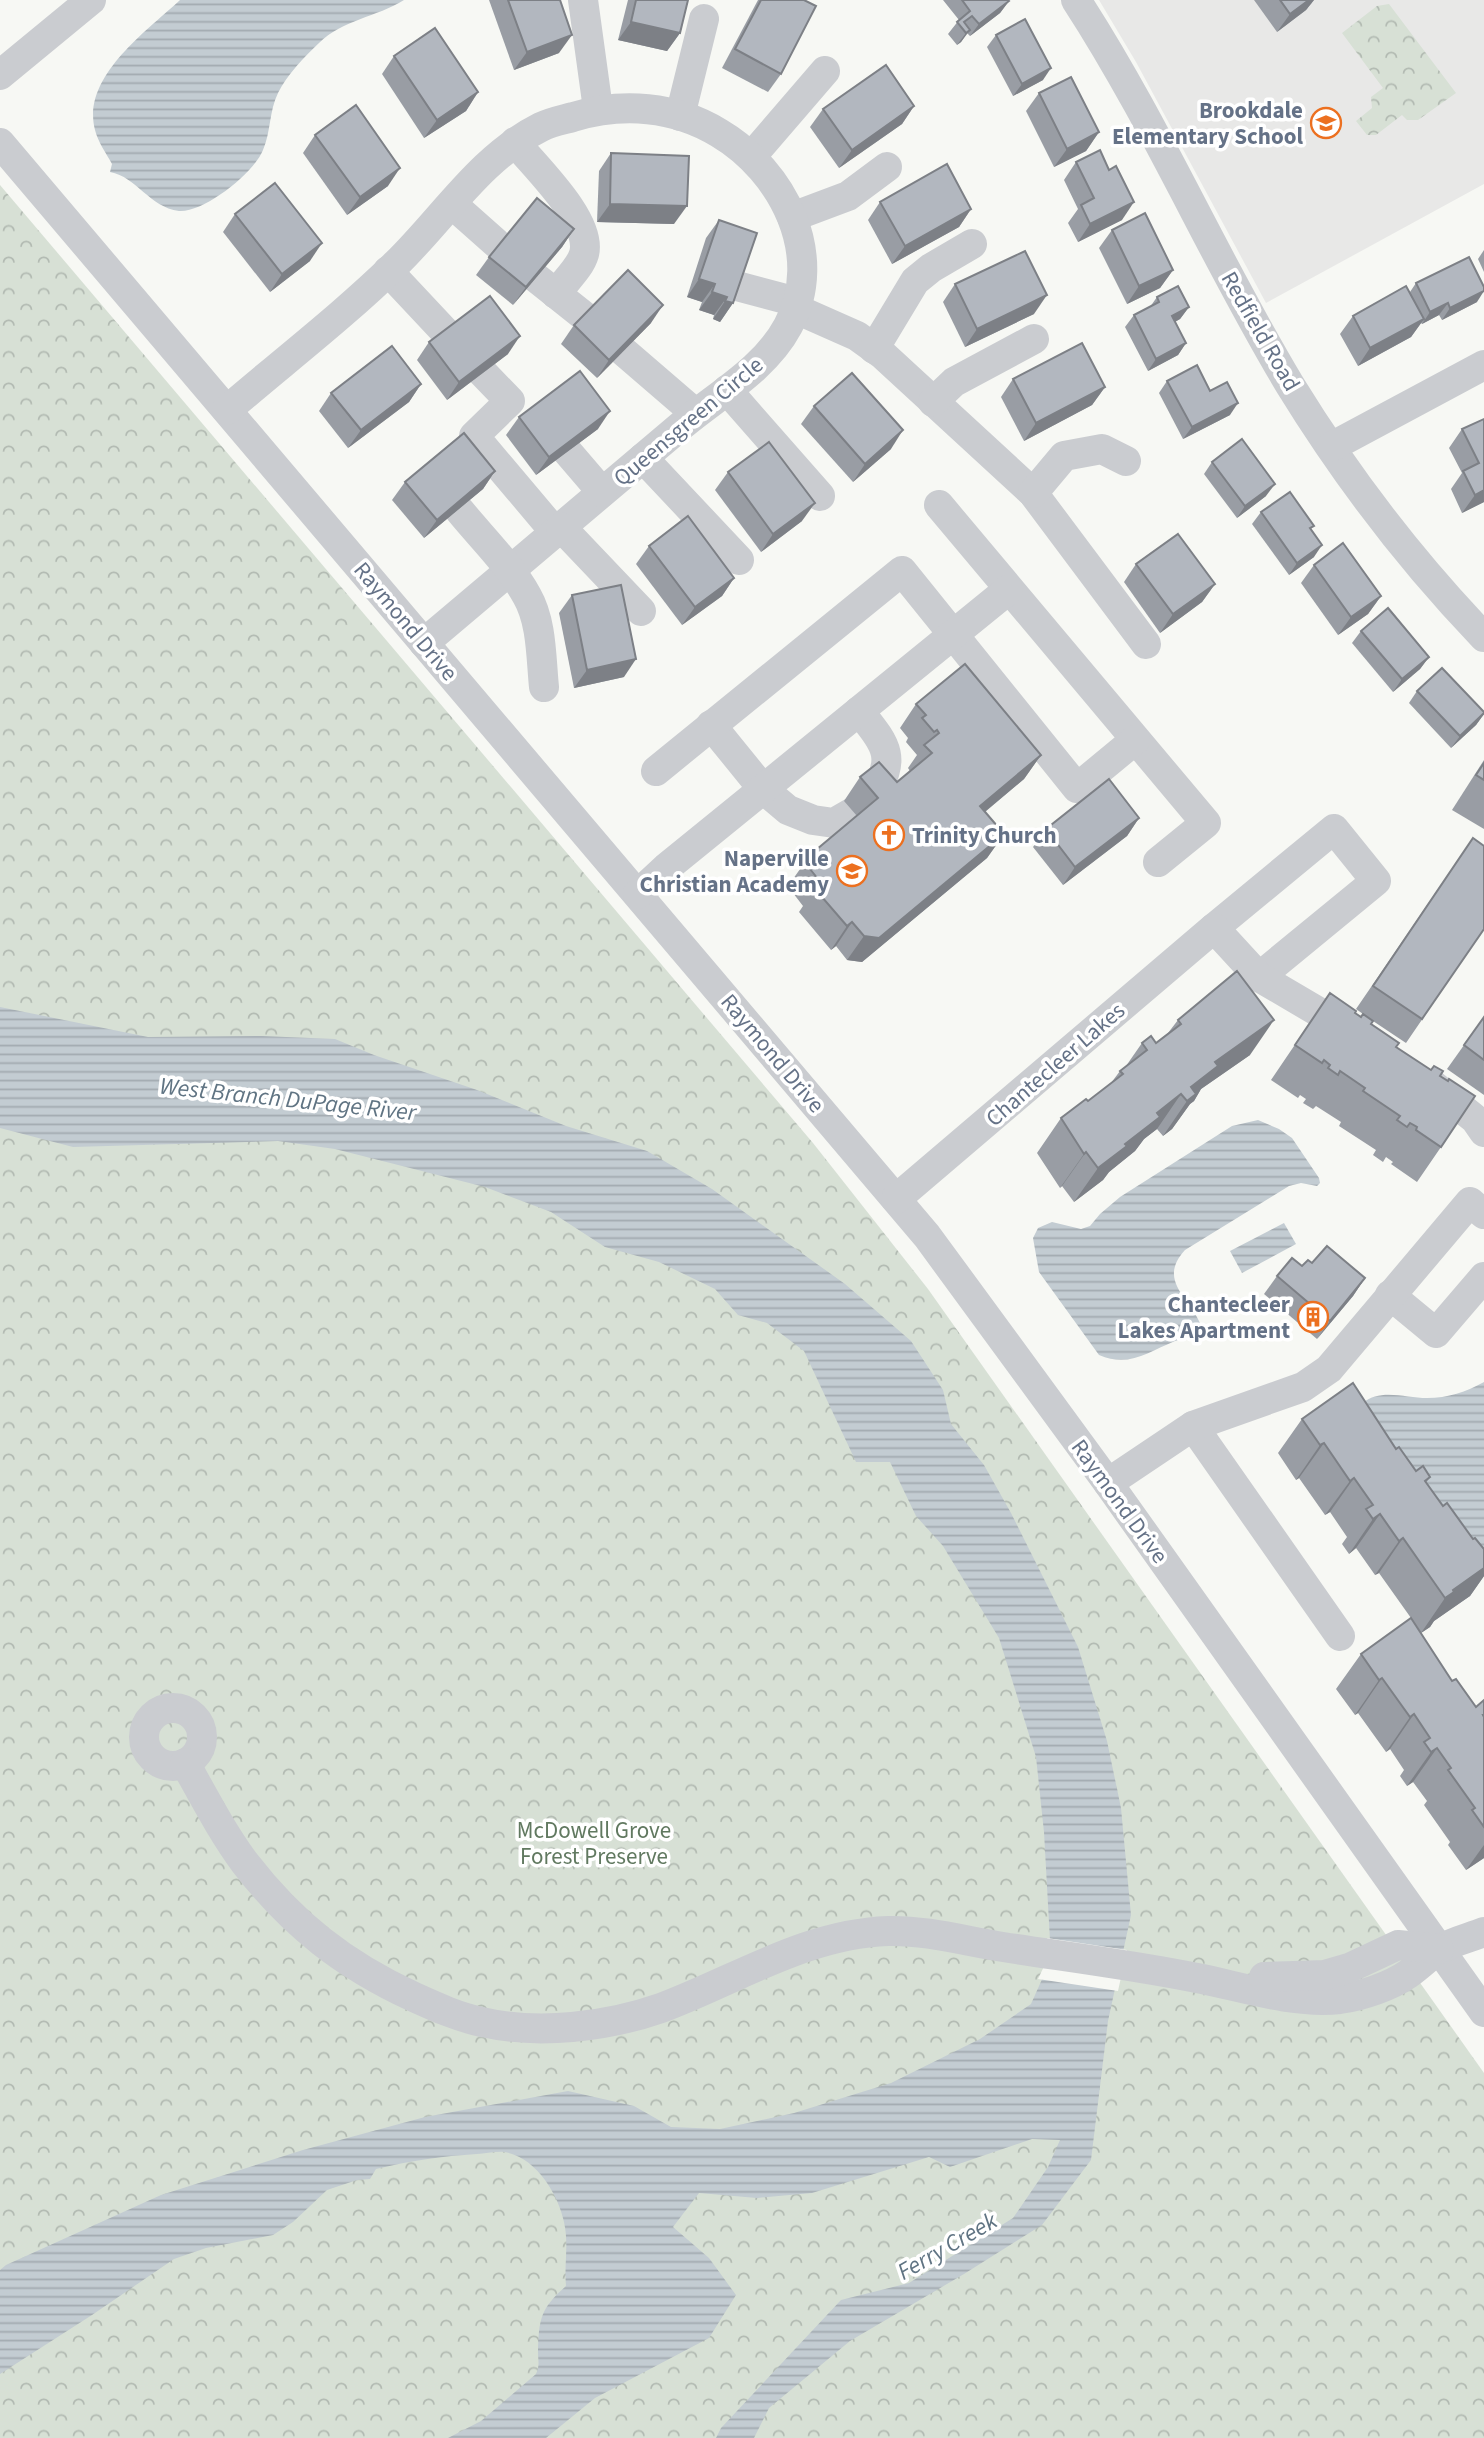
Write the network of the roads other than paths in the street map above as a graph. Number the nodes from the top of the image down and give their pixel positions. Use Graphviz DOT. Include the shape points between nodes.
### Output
graph roads {
  1 [pos="91,0"];
  2 [pos="583,0"];
  3 [pos="1076,0"];
  4 [pos="704,19"];
  5 [pos="825,71"];
  6 [pos="0,75"];
  7 [pos="598,109"];
  8 [pos="680,116"];
  9 [pos="515,142"];
  10 [pos="0,143"];
  11 [pos="751,157"];
  12 [pos="887,167"];
  13 [pos="452,204"];
  14 [pos="792,217"];
  15 [pos="496,243"];
  16 [pos="972,244"];
  17 [pos="388,271"];
  18 [pos="733,285"];
  19 [pos="797,306"];
  20 [pos="584,316"];
  21 [pos="448,335"];
  22 [pos="1034,339"];
  23 [pos="874,349"];
  24 [pos="623,351"];
  25 [pos="1484,365"];
  26 [pos="481,371"];
  27 [pos="727,390"];
  28 [pos="227,410"];
  29 [pos="940,410"];
  30 [pos="695,414"];
  31 [pos="1331,447"];
  32 [pos="566,450"];
  33 [pos="643,458"];
  34 [pos="1126,461"];
  35 [pos="602,492"];
  36 [pos="1032,493"];
  37 [pos="820,496"];
  38 [pos="939,505"];
  39 [pos="460,511"];
  40 [pos="558,530"];
  41 [pos="739,560"];
  42 [pos="510,571"];
  43 [pos="1008,590"];
  44 [pos="641,611"];
  45 [pos="952,635"];
  46 [pos="1484,637"];
  47 [pos="424,643"];
  48 [pos="1146,644"];
  49 [pos="544,687"];
  50 [pos="859,711"];
  51 [pos="711,725"];
  52 [pos="1135,740"];
  53 [pos="656,771"];
  54 [pos="764,789"];
  55 [pos="1158,863"];
  56 [pos="638,894"];
  57 [pos="1213,928"];
  58 [pos="1259,977"];
  59 [pos="1379,1048"];
  60 [pos="1413,1070"];
  61 [pos="1484,1132"];
  62 [pos="896,1199"];
  63 [pos="1484,1214"];
  64 [pos="1484,1277"];
  65 [pos="1390,1295"];
  66 [pos="1193,1426"];
  67 [pos="1108,1483"];
  68 [pos="1340,1636"];
  69 [pos="185,1763"];
  70 [pos="1484,1932"];
  71 [pos="1439,1949"];
  72 [pos="1484,2012"];
  1 -- 6 [label="street"];
  2 -- 7 [label="street"];
  3 -- 31 [label="street, Redfield Road" via="1138,104 1284,374"];
  4 -- 8 [label="street"];
  5 -- 11 [label="street"];
  7 -- 8 [label="street, Queensgreen Circle" via="635,107"];
  7 -- 9 [label="street, Queensgreen Circle" via="544,125"];
  8 -- 11 [label="street, Queensgreen Circle" via="718,132"];
  9 -- 13 [label="street, Queensgreen Circle"];
  9 -- 20 [label="street" via="580,224 583,257 546,286"];
  10 -- 28 [label="street, Raymond Drive"];
  11 -- 14 [label="street, Queensgreen Circle" via="779,189"];
  12 -- 14 [label="street" via="848,196"];
  13 -- 15 [label="street"];
  13 -- 17 [label="street, Queensgreen Circle"];
  14 -- 19 [label="street, Queensgreen Circle" via="803,259"];
  16 -- 23 [label="street" via="915,281"];
  17 -- 21 [label="street"];
  17 -- 28 [label="street, Queensgreen Circle"];
  18 -- 19 [label="street"];
  19 -- 23 [label="street"];
  19 -- 27 [label="street, Queensgreen Circle" via="779,340"];
  22 -- 29 [label="street" via="954,383"];
  23 -- 29 [label="street"];
  24 -- 30 [label="street"];
  25 -- 31 [label="street"];
  26 -- 40 [label="street" via="522,406 474,436"];
  27 -- 30 [label="street, Queensgreen Circle"];
  27 -- 37 [label="street"];
  28 -- 47 [label="street, Raymond Drive"];
  29 -- 36 [label="street"];
  30 -- 33 [label="street, Queensgreen Circle"];
  31 -- 46 [label="street, Redfield Road" via="1409,554"];
  32 -- 35 [label="street"];
  33 -- 35 [label="street, Queensgreen Circle"];
  33 -- 41 [label="street"];
  34 -- 36 [label="street" via="1102,449 1064,456"];
  35 -- 40 [label="street, Queensgreen Circle"];
  36 -- 48 [label="street"];
  38 -- 43 [label="street"];
  39 -- 42 [label="street"];
  40 -- 42 [label="street, Queensgreen Circle"];
  40 -- 44 [label="street"];
  42 -- 47 [label="street, Queensgreen Circle"];
  42 -- 49 [label="street" via="528,598 538,632"];
  43 -- 45 [label="street"];
  43 -- 52 [label="street"];
  45 -- 50 [label="street"];
  45 -- 51 [label="street" via="902,571"];
  45 -- 52 [label="street" via="1077,788"];
  47 -- 56 [label="street, Raymond Drive"];
  50 -- 54 [label="street"];
  50 -- 54 [label="street" via="884,743 887,764 883,780 862,804 834,823 813,820 788,810"];
  51 -- 53 [label="street"];
  51 -- 54 [label="street"];
  52 -- 55 [label="street" via="1206,823"];
  54 -- 56 [label="street"];
  56 -- 62 [label="street, Raymond Drive"];
  57 -- 58 [label="street"];
  57 -- 58 [label="street, Chantecleer Lakes" via="1334,829 1376,881"];
  57 -- 62 [label="street, Chantecleer Lakes"];
  58 -- 59 [label="street"];
  60 -- 61 [label="street" via="1475,1119"];
  62 -- 67 [label="street, Raymond Drive"];
  63 -- 65 [label="street" via="1471,1202"];
  64 -- 65 [label="street" via="1436,1333"];
  65 -- 66 [label="street" via="1329,1369 1303,1387"];
  66 -- 67 [label="street"];
  66 -- 68 [label="street"];
  67 -- 71 [label="street, Raymond Drive"];
  69 -- 71 [label="street" via="235,1849 311,1935 376,1979 481,2022 537,2029 597,2024 660,2008 783,1954 844,1937 889,1931 1165,1971 1293,1997 1343,1998 1367,1992 1406,1976"];
  70 -- 71 [label="street"];
  71 -- 72 [label="street, Raymond Drive"];
}
